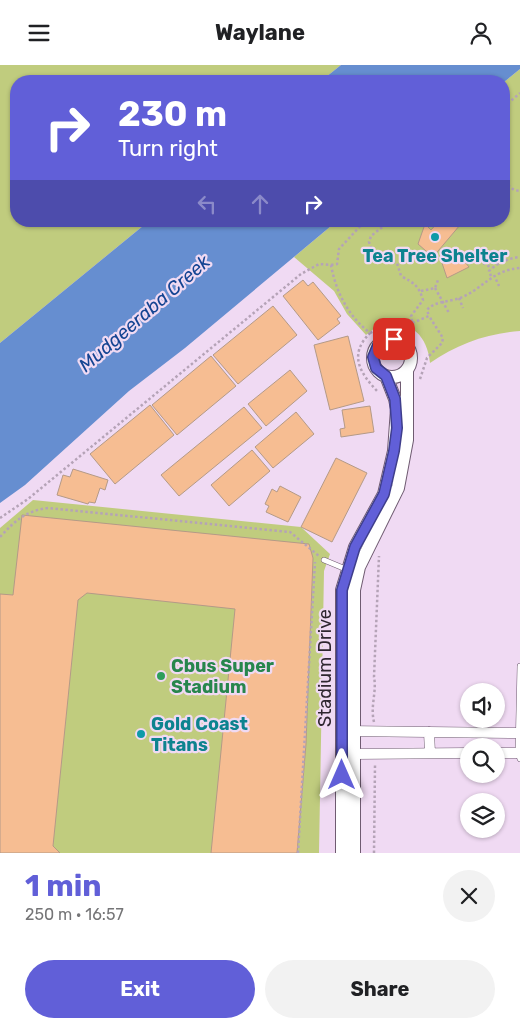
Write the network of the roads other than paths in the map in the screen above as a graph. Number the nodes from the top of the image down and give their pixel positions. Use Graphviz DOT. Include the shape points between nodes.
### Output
graph roads {
  1 [pos="407,370"];
  2 [pos="386,376"];
  3 [pos="324,560"];
  4 [pos="352,571"];
  5 [pos="520,666"];
  6 [pos="519,710"];
  7 [pos="348,731"];
  8 [pos="429,732"];
  9 [pos="518,733"];
  10 [pos="430,753"];
  11 [pos="460,753"];
  12 [pos="353,754"];
  13 [pos="505,754"];
  14 [pos="519,756"];
  15 [pos="342,853"];
  16 [pos="354,853"];
  1 -- 2 [label="street" via="398,376"];
  1 -- 2 [label="street" via="412,359 408,347 400,340 388,339 378,345 373,357 376,368"];
  1 -- 4 [label="street, Stadium Drive" via="407,440 398,488"];
  2 -- 4 [label="street, Stadium Drive" via="397,409 394,451 384,494 355,547"];
  3 -- 4 [label="lane"];
  4 -- 7 [label="street, Stadium Drive" via="342,590"];
  5 -- 6 [label="lane"];
  6 -- 9 [label="lane"];
  7 -- 8 [label="street"];
  7 -- 12 [label="street, Stadium Drive"];
  7 -- 15 [label="street, Stadium Drive"];
  8 -- 9 [label="street"];
  8 -- 10 [label="street"];
  9 -- 14 [label="lane"];
  10 -- 11 [label="street"];
  10 -- 12 [label="street"];
  12 -- 16 [label="street, Stadium Drive"];
  13 -- 14 [label="street"];
}
